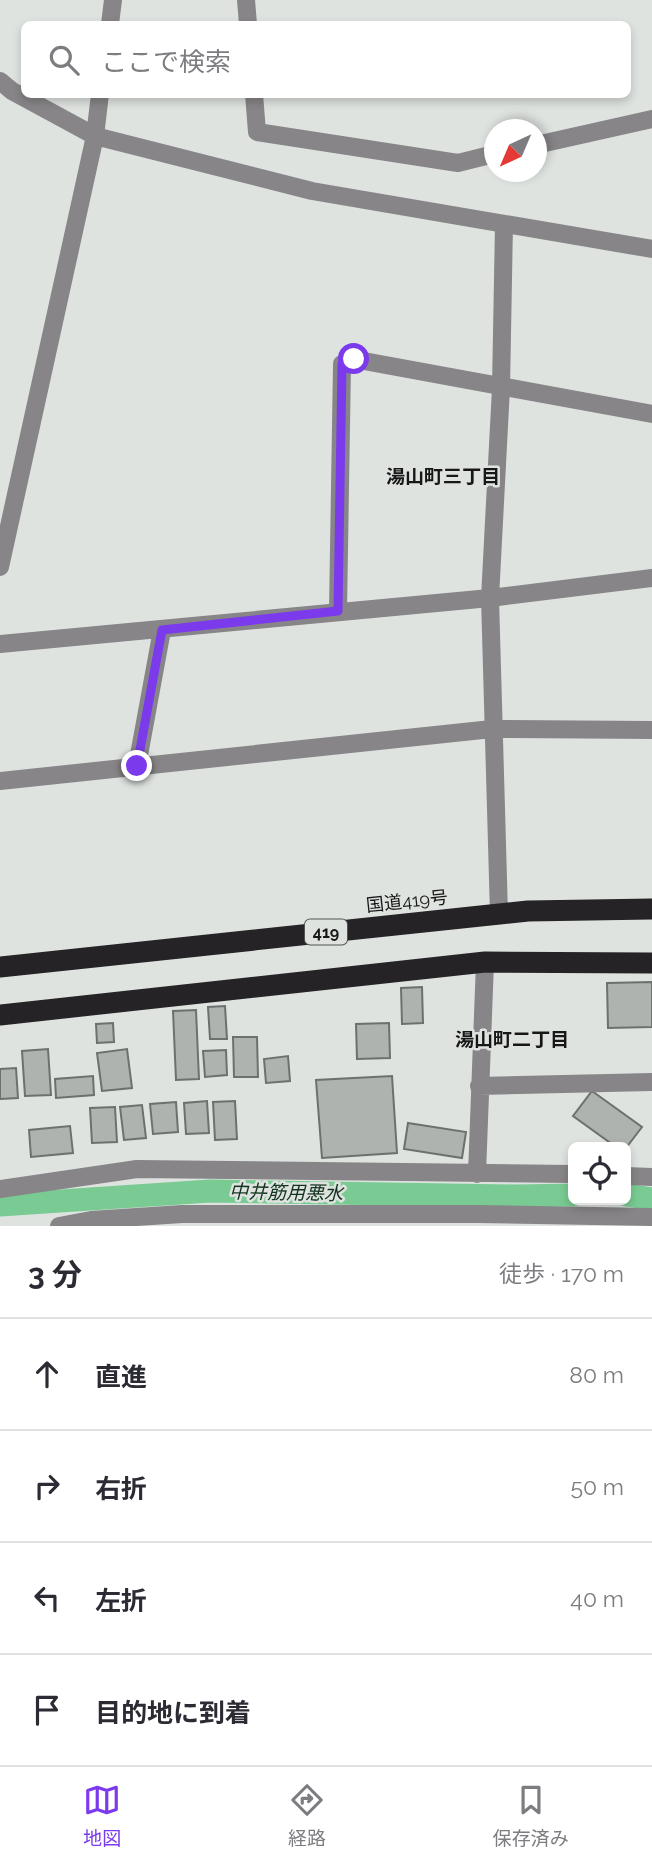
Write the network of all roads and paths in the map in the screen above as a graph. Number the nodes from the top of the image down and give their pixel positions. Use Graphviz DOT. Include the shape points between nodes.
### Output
graph roads {
  1 [pos="113,0"];
  2 [pos="246,0"];
  3 [pos="110,21"];
  4 [pos="248,21"];
  5 [pos="0,81"];
  6 [pos="21,96"];
  7 [pos="25,98"];
  8 [pos="100,98"];
  9 [pos="254,98"];
  10 [pos="652,119"];
  11 [pos="95,136"];
  12 [pos="547,143"];
  13 [pos="484,157"];
  14 [pos="504,224"];
  15 [pos="652,249"];
  16 [pos="501,388"];
  17 [pos="652,414"];
  18 [pos="0,567"];
  19 [pos="652,578"];
  20 [pos="490,598"];
  21 [pos="338,611"];
  22 [pos="162,630"];
  23 [pos="0,644"];
  24 [pos="492,729"];
  25 [pos="652,730"];
  26 [pos="137,766"];
  27 [pos="0,780"];
  28 [pos="652,909"];
  29 [pos="499,914"];
  30 [pos="485,962"];
  31 [pos="652,963"];
  32 [pos="0,967"];
  33 [pos="0,1015"];
  34 [pos="652,1082"];
  35 [pos="480,1086"];
  36 [pos="477,1174"];
  37 [pos="568,1174"];
  38 [pos="631,1176"];
  39 [pos="652,1177"];
  40 [pos="0,1189"];
  41 [pos="652,1217"];
  42 [pos="477,1220"];
  43 [pos="610,1222"];
  44 [pos="92,1223"];
  45 [pos="60,1226"];
  1 -- 3 [label="street"];
  2 -- 4 [label="street"];
  5 -- 6 [label="street"];
  7 -- 11 [label="street"];
  8 -- 11 [label="street"];
  9 -- 13 [label="street" via="257,132 458,163"];
  10 -- 12 [label="street"];
  11 -- 14 [label="street" via="312,191"];
  11 -- 18 [label="street"];
  14 -- 15 [label="street"];
  14 -- 16 [label="street"];
  16 -- 17 [label="street"];
  16 -- 20 [label="street"];
  16 -- 21 [label="street" via="354,359 342,364"];
  19 -- 20 [label="street"];
  20 -- 21 [label="street"];
  20 -- 24 [label="street"];
  21 -- 22 [label="street"];
  22 -- 23 [label="street"];
  22 -- 26 [label="street"];
  24 -- 25 [label="street"];
  24 -- 26 [label="street"];
  24 -- 29 [label="street"];
  26 -- 27 [label="street"];
  28 -- 29 [label="highway, 国道419号 / 419"];
  29 -- 32 [label="highway, 国道419号 / 419"];
  30 -- 31 [label="highway"];
  30 -- 33 [label="highway"];
  30 -- 35 [label="street"];
  34 -- 35 [label="street"];
  35 -- 36 [label="street"];
  36 -- 37 [label="street"];
  36 -- 40 [label="street" via="137,1169"];
  38 -- 39 [label="street"];
  41 -- 43 [label="street"];
  42 -- 43 [label="street"];
  42 -- 44 [label="street" via="182,1214"];
  44 -- 45 [label="street"];
}
